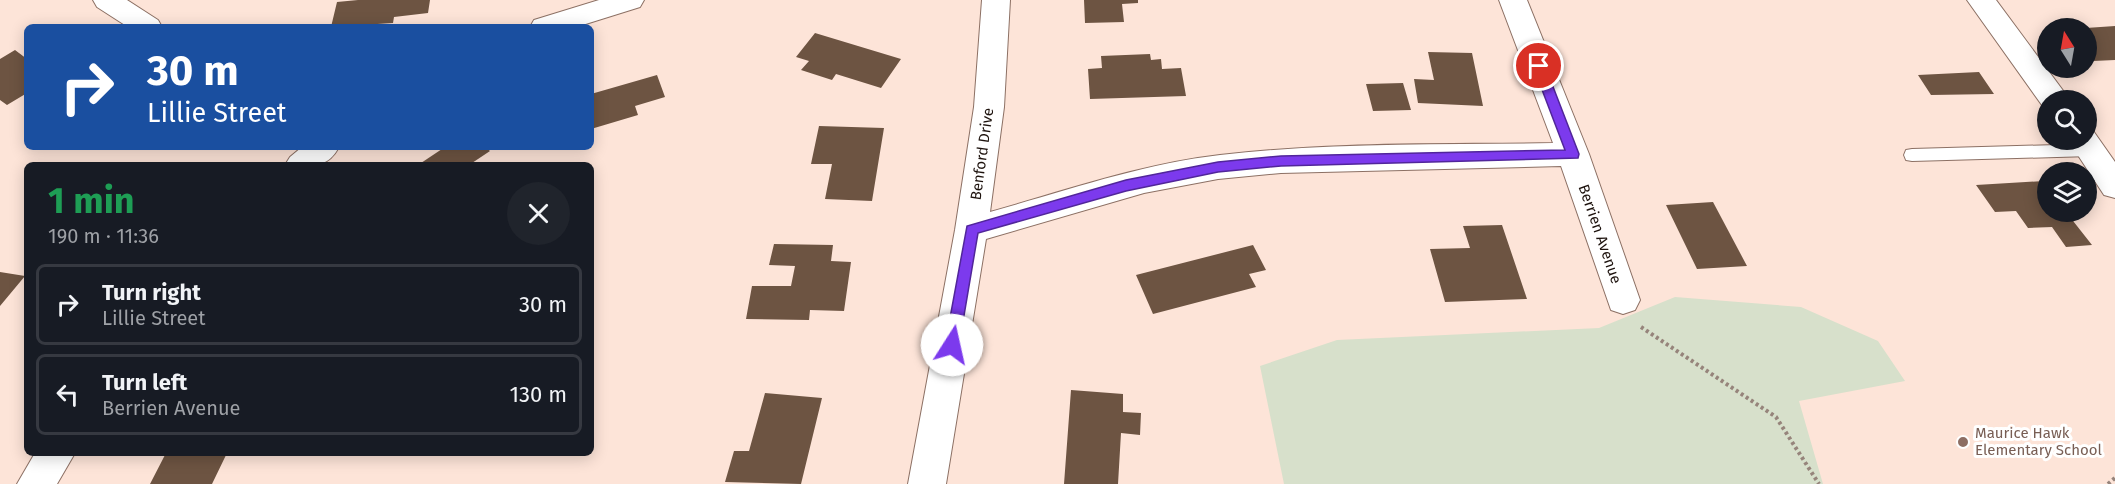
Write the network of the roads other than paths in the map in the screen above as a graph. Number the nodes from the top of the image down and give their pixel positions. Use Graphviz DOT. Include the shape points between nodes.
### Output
graph roads {
  1 [pos="107,0"];
  2 [pos="630,0"];
  3 [pos="996,0"];
  4 [pos="1513,0"];
  5 [pos="1981,0"];
  6 [pos="143,24"];
  7 [pos="554,24"];
  8 [pos="2048,90"];
  9 [pos="2037,146"];
  10 [pos="2097,148"];
  11 [pos="320,150"];
  12 [pos="1573,154"];
  13 [pos="1912,155"];
  14 [pos="305,162"];
  15 [pos="2115,186"];
  16 [pos="971,230"];
  17 [pos="1623,300"];
  18 [pos="54,456"];
  19 [pos="36,484"];
  20 [pos="927,484"];
  1 -- 6 [label="street"];
  2 -- 7 [label="street"];
  3 -- 16 [label="street, Benford Drive" via="989,107"];
  4 -- 12 [label="street, Berrien Avenue"];
  5 -- 8 [label="street"];
  9 -- 13 [label="lane"];
  10 -- 15 [label="street"];
  11 -- 14 [label="street"];
  12 -- 16 [label="street" via="1281,161 1218,167 1122,186"];
  12 -- 17 [label="street, Berrien Avenue"];
  16 -- 20 [label="street, Benford Drive"];
  18 -- 19 [label="street"];
}
